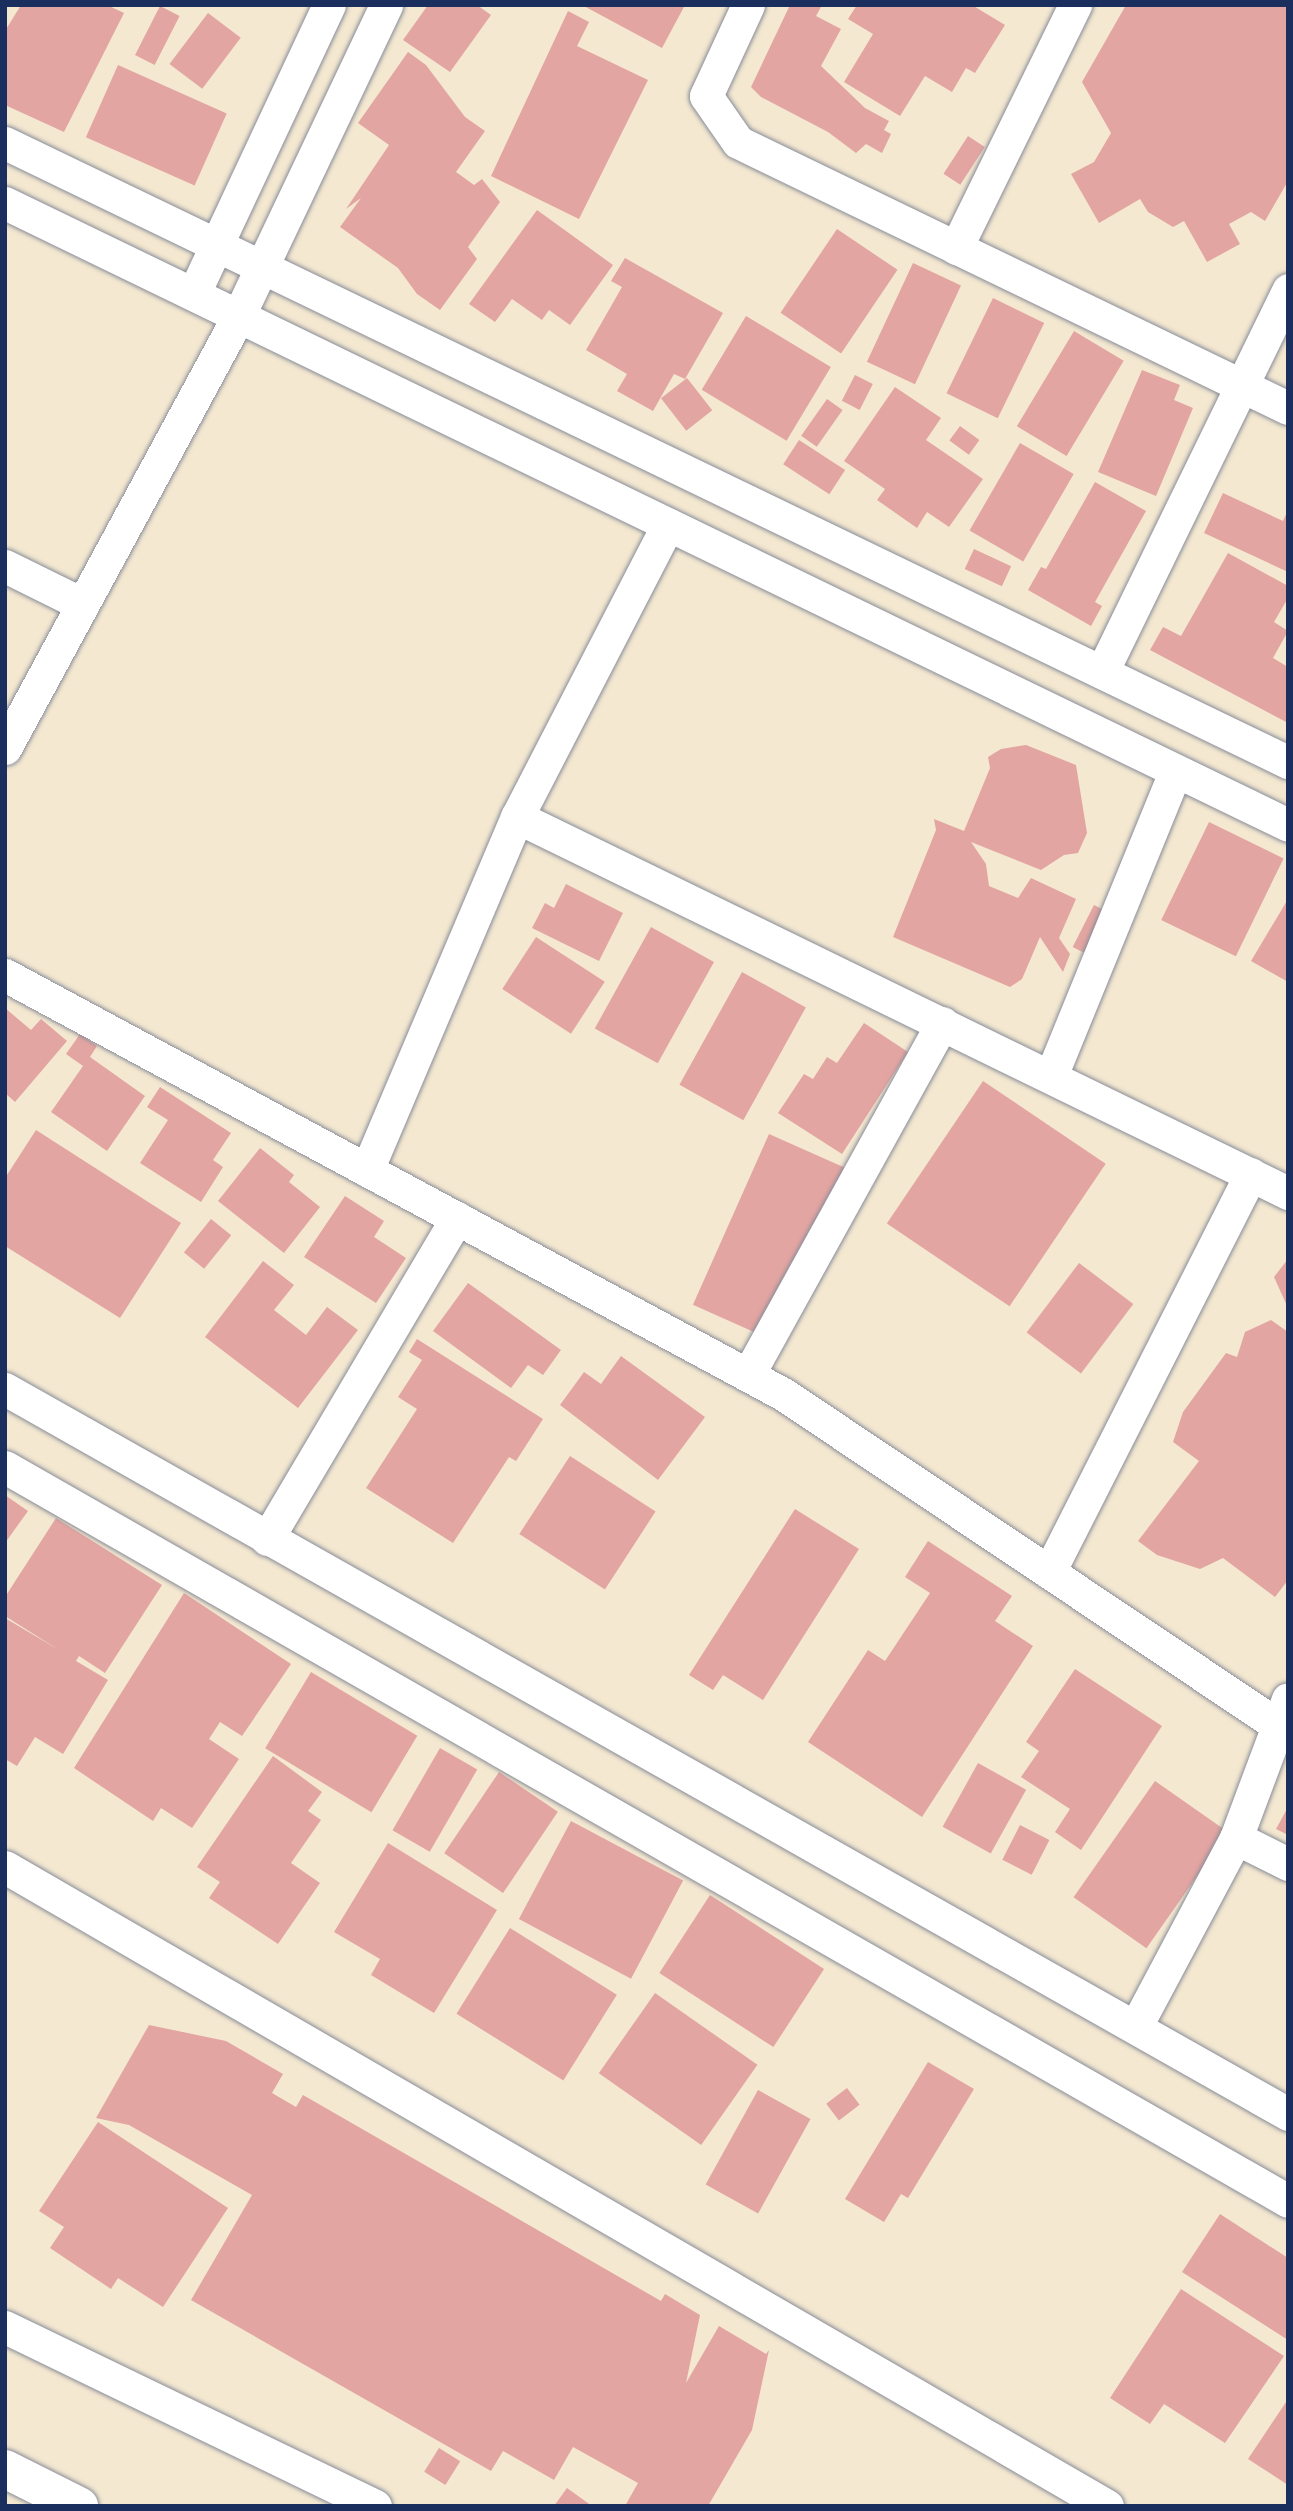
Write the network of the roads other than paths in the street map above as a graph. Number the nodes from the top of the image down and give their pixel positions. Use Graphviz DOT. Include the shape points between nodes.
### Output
graph roads {
  1 [pos="329,5"];
  2 [pos="386,5"];
  3 [pos="748,5"];
  4 [pos="1075,5"];
  5 [pos="5,143"];
  6 [pos="5,203"];
  7 [pos="218,243"];
  8 [pos="956,248"];
  9 [pos="263,265"];
  10 [pos="1288,290"];
  11 [pos="194,293"];
  12 [pos="239,315"];
  13 [pos="1242,386"];
  14 [pos="1288,408"];
  15 [pos="668,525"];
  16 [pos="5,566"];
  17 [pos="82,604"];
  18 [pos="1102,672"];
  19 [pos="5,748"];
  20 [pos="1288,762"];
  21 [pos="1175,772"];
  22 [pos="517,817"];
  23 [pos="1288,825"];
  24 [pos="5,975"];
  25 [pos="942,1023"];
  26 [pos="1051,1076"];
  27 [pos="367,1170"];
  28 [pos="1251,1174"];
  29 [pos="1288,1193"];
  30 [pos="457,1218"];
  31 [pos="748,1375"];
  32 [pos="5,1389"];
  33 [pos="5,1467"];
  34 [pos="267,1539"];
  35 [pos="1049,1572"];
  36 [pos="1282,1711"];
  37 [pos="1236,1838"];
  38 [pos="1288,1864"];
  39 [pos="5,1867"];
  40 [pos="1136,2026"];
  41 [pos="1288,2113"];
  42 [pos="1288,2201"];
  43 [pos="5,2327"];
  44 [pos="5,2469"];
  45 [pos="79,2506"];
  46 [pos="375,2506"];
  47 [pos="1107,2506"];
  1 -- 7 [label="street"];
  2 -- 9 [label="street"];
  3 -- 8 [label="street" via="706,96 738,142"];
  4 -- 8 [label="street"];
  5 -- 7 [label="street"];
  6 -- 11 [label="street"];
  7 -- 9 [label="street"];
  7 -- 11 [label="street"];
  8 -- 13 [label="street"];
  9 -- 12 [label="street"];
  9 -- 18 [label="street"];
  10 -- 13 [label="street"];
  11 -- 12 [label="street"];
  12 -- 15 [label="street"];
  12 -- 17 [label="street"];
  13 -- 14 [label="street"];
  13 -- 18 [label="street"];
  15 -- 21 [label="street"];
  15 -- 22 [label="street"];
  16 -- 17 [label="street"];
  17 -- 19 [label="street"];
  18 -- 20 [label="street"];
  21 -- 23 [label="street"];
  21 -- 26 [label="street"];
  22 -- 25 [label="street"];
  22 -- 27 [label="street"];
  24 -- 27 [label="street"];
  25 -- 26 [label="street"];
  25 -- 31 [label="street"];
  26 -- 28 [label="street"];
  27 -- 30 [label="street"];
  28 -- 29 [label="street"];
  28 -- 35 [label="street"];
  30 -- 31 [label="street"];
  30 -- 34 [label="street"];
  31 -- 35 [label="street"];
  32 -- 34 [label="street"];
  33 -- 42 [label="street"];
  34 -- 40 [label="street"];
  35 -- 36 [label="street"];
  36 -- 37 [label="street"];
  37 -- 38 [label="street"];
  37 -- 40 [label="street"];
  39 -- 47 [label="street"];
  40 -- 41 [label="street"];
  43 -- 46 [label="street"];
  44 -- 45 [label="main road"];
}
